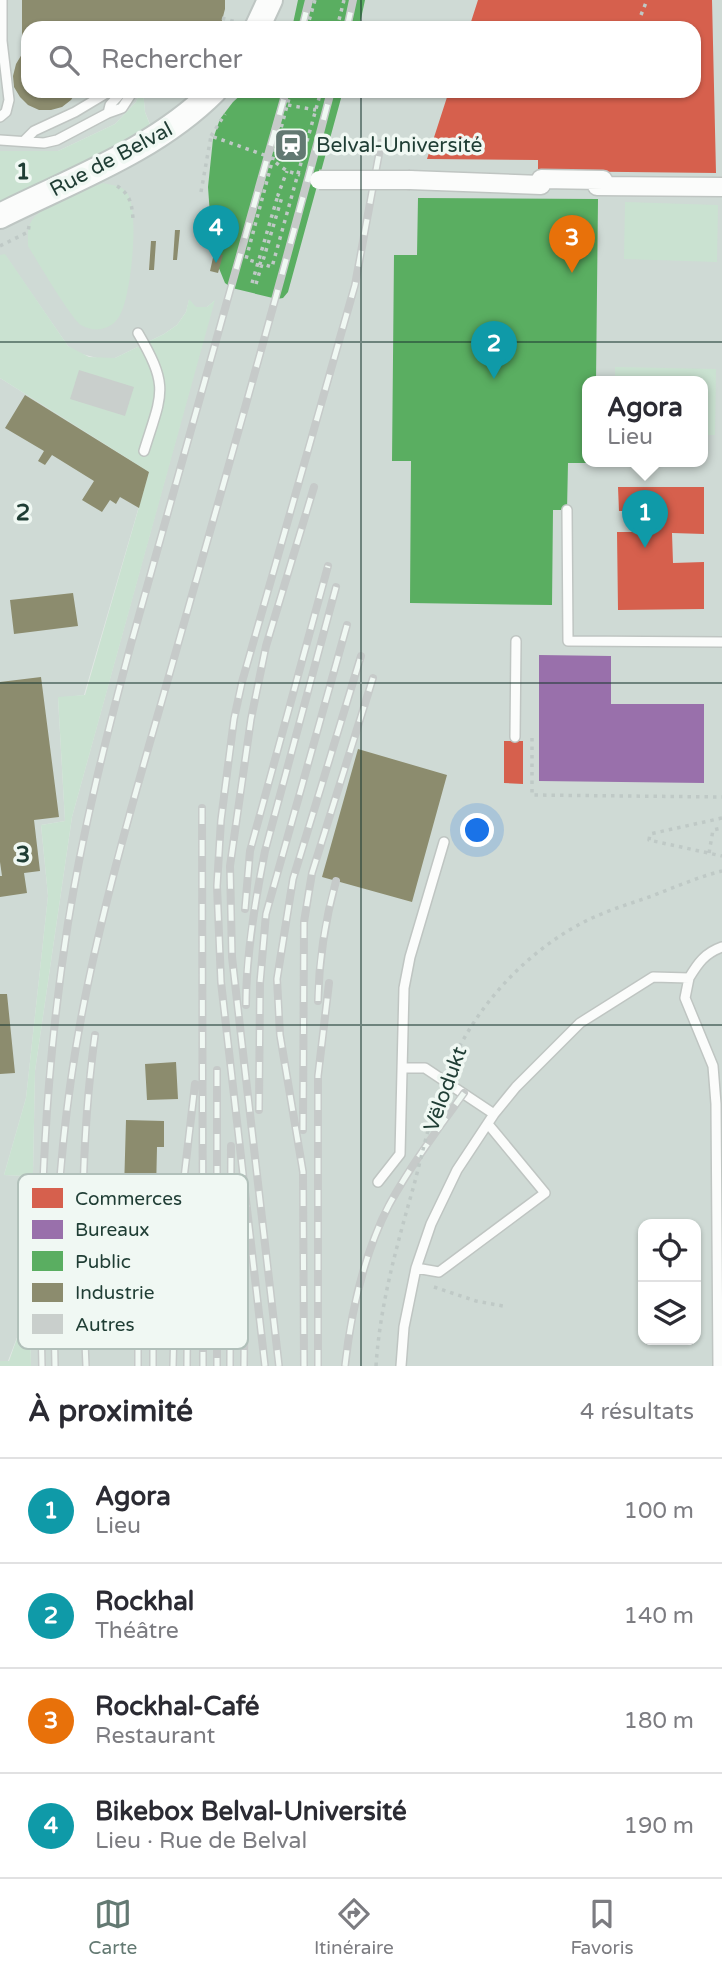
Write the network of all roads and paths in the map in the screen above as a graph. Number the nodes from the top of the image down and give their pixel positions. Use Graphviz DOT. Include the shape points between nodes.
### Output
graph roads {
  1 [pos="2,0"];
  2 [pos="270,0"];
  3 [pos="315,0"];
  4 [pos="344,0"];
  5 [pos="647,0"];
  6 [pos="641,15"];
  7 [pos="222,18"];
  8 [pos="232,21"];
  9 [pos="260,21"];
  10 [pos="309,21"];
  11 [pos="339,21"];
  12 [pos="1,43"];
  13 [pos="2,68"];
  14 [pos="95,98"];
  15 [pos="99,98"];
  16 [pos="116,98"];
  17 [pos="129,98"];
  18 [pos="207,98"];
  19 [pos="290,98"];
  20 [pos="319,98"];
  21 [pos="92,102"];
  22 [pos="288,105"];
  23 [pos="316,110"];
  24 [pos="108,113"];
  25 [pos="0,117"];
  26 [pos="0,140"];
  27 [pos="25,140"];
  28 [pos="273,161"];
  29 [pos="287,171"];
  30 [pos="299,175"];
  31 [pos="318,180"];
  32 [pos="722,187"];
  33 [pos="201,192"];
  34 [pos="0,216"];
  35 [pos="254,284"];
  36 [pos="138,332"];
  37 [pos="144,452"];
  38 [pos="567,510"];
  39 [pos="516,641"];
  40 [pos="722,642"];
  41 [pos="515,737"];
  42 [pos="532,739"];
  43 [pos="722,797"];
  44 [pos="722,818"];
  45 [pos="722,828"];
  46 [pos="443,842"];
  47 [pos="709,853"];
  48 [pos="722,856"];
  49 [pos="722,870"];
  50 [pos="722,947"];
  51 [pos="689,978"];
  52 [pos="403,1068"];
  53 [pos="494,1114"];
  54 [pos="488,1124"];
  55 [pos="378,1182"];
  56 [pos="416,1268"];
  57 [pos="503,1306"];
  58 [pos="720,1325"];
  59 [pos="376,1366"];
  60 [pos="401,1366"];
  61 [pos="718,1366"];
  1 -- 12 [label="lane"];
  2 -- 9 [label="main road"];
  3 -- 10 [label="path"];
  4 -- 11 [label="path"];
  5 -- 6 [label="path"];
  7 -- 8 [label="path, bridge"];
  12 -- 13 [label="lane"];
  13 -- 25 [label="lane" via="8,106"];
  14 -- 21 [label="lane"];
  15 -- 21 [label="lane"];
  16 -- 24 [label="lane"];
  17 -- 24 [label="lane" via="122,108"];
  18 -- 34 [label="main road, Rue de Belval" via="156,139"];
  19 -- 22 [label="path"];
  20 -- 23 [label="path"];
  21 -- 27 [label="lane"];
  22 -- 23 [label="path"];
  22 -- 28 [label="path"];
  23 -- 30 [label="path"];
  24 -- 27 [label="lane" via="51,142"];
  26 -- 27 [label="lane"];
  28 -- 29 [label="path"];
  28 -- 30 [label="path" via="246,260 272,267"];
  28 -- 33 [label="path" via="211,136"];
  29 -- 30 [label="path"];
  29 -- 35 [label="path"];
  30 -- 31 [label="path"];
  31 -- 32 [label="street, bridge" via="541,185 545,179"];
  36 -- 37 [label="lane" via="154,361 161,397"];
  38 -- 40 [label="lane" via="568,641"];
  39 -- 41 [label="lane"];
  42 -- 43 [label="path" via="531,794"];
  44 -- 47 [label="path" via="650,834 649,840"];
  45 -- 47 [label="path" via="713,830"];
  46 -- 52 [label="lane" via="404,988"];
  47 -- 48 [label="path"];
  49 -- 59 [label="path, Vëlodukt, bridge" via="593,917 567,931 518,970 479,1015 452,1061 435,1106 388,1277"];
  50 -- 51 [label="lane" via="710,951"];
  51 -- 53 [label="lane" via="653,977 580,1023"];
  51 -- 58 [label="lane" via="685,998 713,1066"];
  52 -- 53 [label="lane" via="425,1068"];
  52 -- 55 [label="lane" via="400,1154"];
  53 -- 54 [label="lane"];
  54 -- 56 [label="lane" via="457,1170"];
  54 -- 56 [label="lane" via="545,1193 439,1272"];
  56 -- 57 [label="path" via="435,1288"];
  56 -- 60 [label="lane"];
  58 -- 61 [label="lane"];
}
